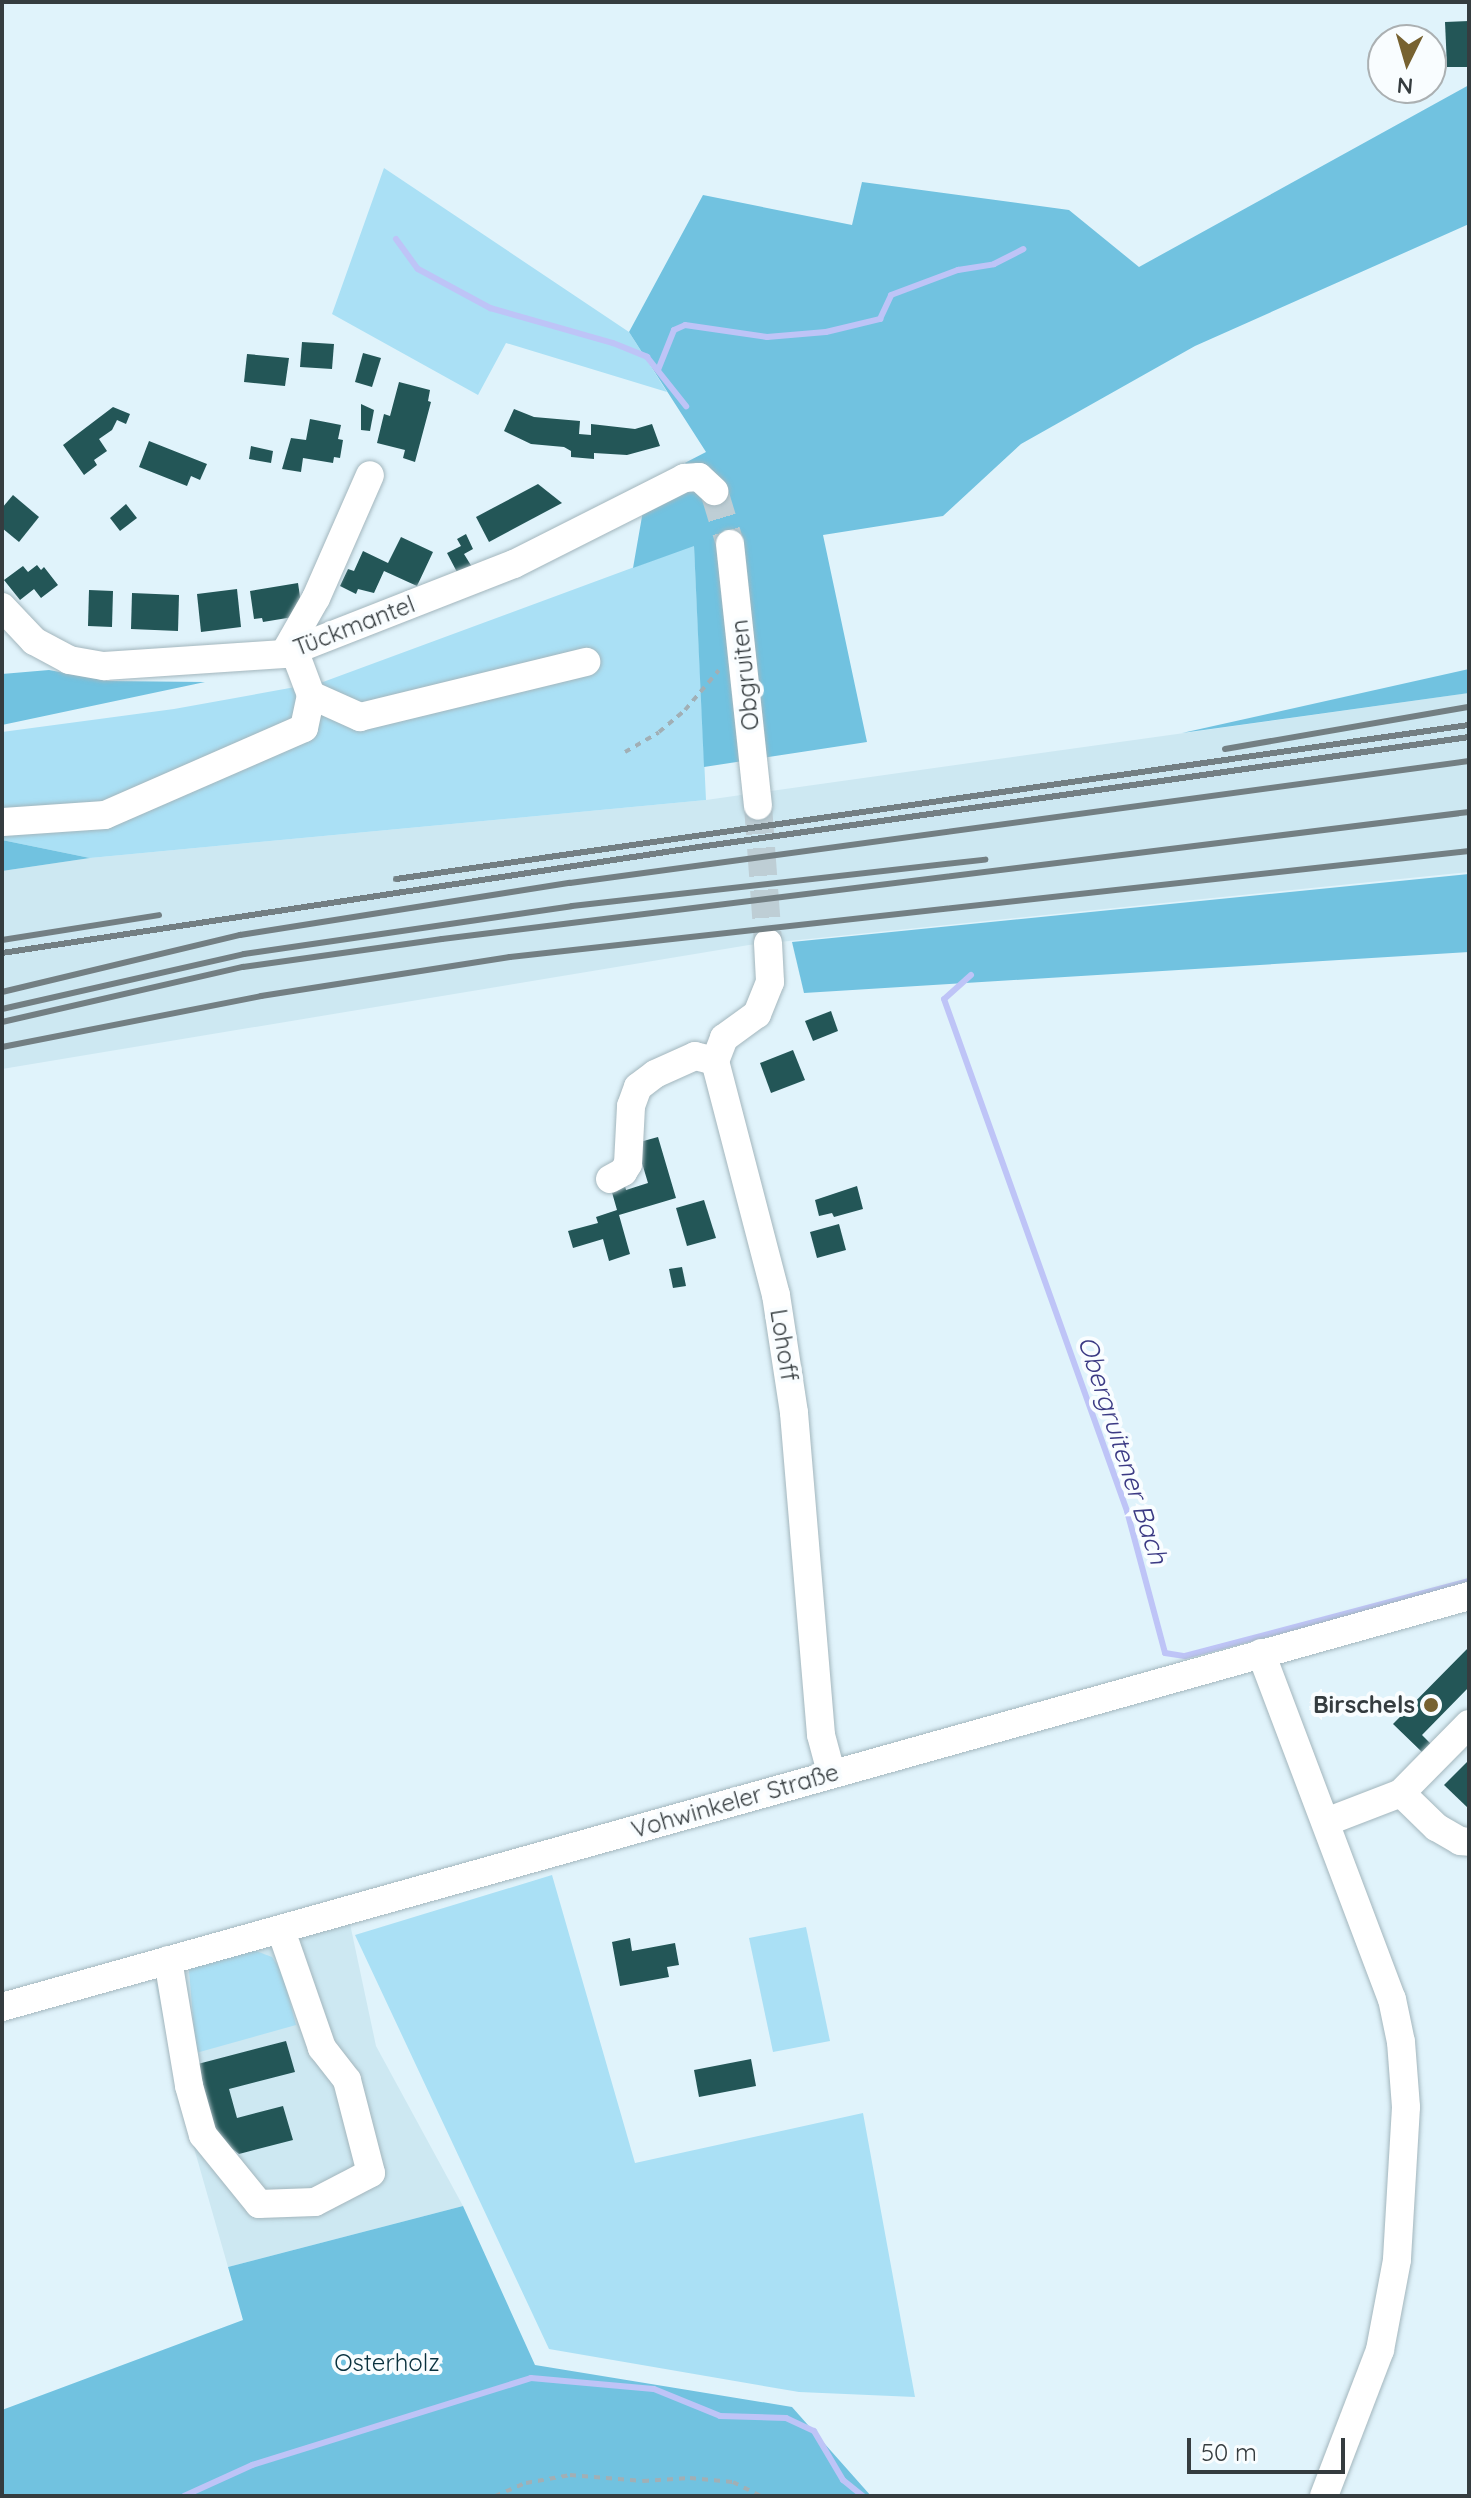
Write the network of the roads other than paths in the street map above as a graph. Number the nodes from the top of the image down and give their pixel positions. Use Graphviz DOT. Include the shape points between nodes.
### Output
graph roads {
  1 [pos="370,475"];
  2 [pos="707,484"];
  3 [pos="730,544"];
  4 [pos="2,607"];
  5 [pos="289,652"];
  6 [pos="586,662"];
  7 [pos="311,695"];
  8 [pos="758,806"];
  9 [pos="3,822"];
  10 [pos="768,943"];
  11 [pos="715,1061"];
  12 [pos="610,1179"];
  13 [pos="1469,1596"];
  14 [pos="1261,1653"];
  15 [pos="1469,1724"];
  16 [pos="831,1773"];
  17 [pos="1401,1793"];
  18 [pos="1326,1822"];
  19 [pos="1469,1842"];
  20 [pos="281,1930"];
  21 [pos="168,1960"];
  22 [pos="2,2007"];
  23 [pos="1324,2496"];
  1 -- 5 [label="street"];
  2 -- 5 [label="street, Tückmantel" via="684,478 514,564"];
  3 -- 8 [label="street, Obgruiten"];
  4 -- 5 [label="street, Tückmantel" via="34,641 69,660 104,666"];
  5 -- 7 [label="street"];
  6 -- 7 [label="street" via="360,717"];
  7 -- 9 [label="street" via="304,728 105,815"];
  10 -- 11 [label="street" via="770,982 757,1014 724,1038"];
  11 -- 12 [label="street" via="695,1056 638,1087 631,1106 628,1164"];
  11 -- 16 [label="street, Lohoff" via="776,1295 794,1413 821,1735"];
  13 -- 14 [label="street, Vohwinkeler Straße"];
  14 -- 16 [label="street, Vohwinkeler Straße"];
  14 -- 18 [label="street"];
  15 -- 17 [label="street"];
  16 -- 20 [label="street, Vohwinkeler Straße"];
  17 -- 18 [label="street"];
  17 -- 19 [label="street" via="1436,1827"];
  18 -- 23 [label="street" via="1392,1999 1406,2107 1397,2260 1380,2350"];
  20 -- 21 [label="street, Vohwinkeler Straße"];
  20 -- 21 [label="street" via="322,2048 347,2080 371,2173 315,2202 259,2204 203,2135 189,2086"];
  21 -- 22 [label="street, Vohwinkeler Straße"];
}
